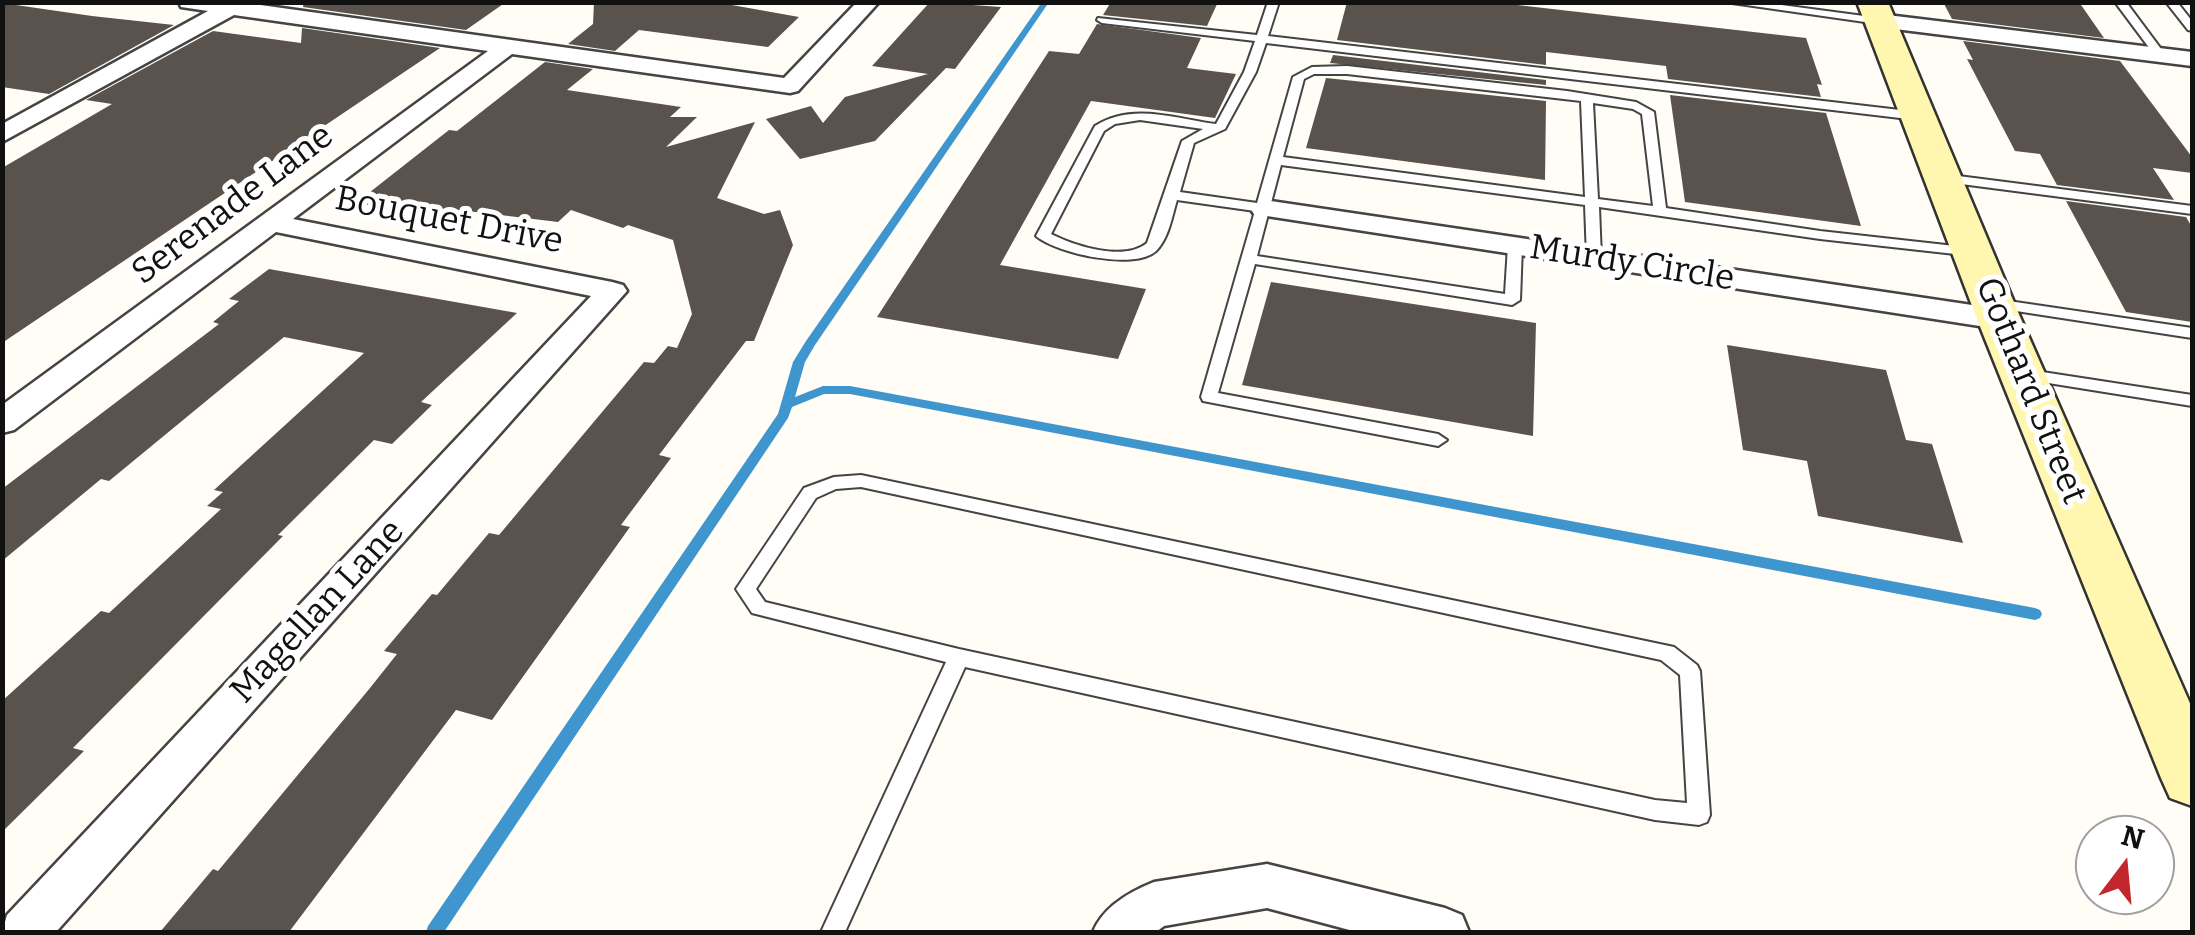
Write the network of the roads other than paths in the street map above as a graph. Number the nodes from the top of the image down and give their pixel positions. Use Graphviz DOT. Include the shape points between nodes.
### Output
graph roads {
  1 [pos="189,2"];
  2 [pos="870,2"];
  3 [pos="1274,2"];
  4 [pos="1730,2"];
  5 [pos="2120,2"];
  6 [pos="2170,2"];
  7 [pos="230,8"];
  8 [pos="1875,12"];
  9 [pos="1102,20"];
  10 [pos="2192,28"];
  11 [pos="1261,40"];
  12 [pos="507,47"];
  13 [pos="2160,55"];
  14 [pos="2192,59"];
  15 [pos="1587,100"];
  16 [pos="1917,116"];
  17 [pos="1217,128"];
  18 [pos="2,135"];
  19 [pos="1276,160"];
  20 [pos="1942,178"];
  21 [pos="1172,194"];
  22 [pos="1591,201"];
  23 [pos="1264,208"];
  24 [pos="2192,210"];
  25 [pos="1660,211"];
  26 [pos="271,224"];
  27 [pos="1515,246"];
  28 [pos="1973,252"];
  29 [pos="1594,258"];
  30 [pos="1250,259"];
  31 [pos="612,291"];
  32 [pos="1996,311"];
  33 [pos="2192,332"];
  34 [pos="2022,374"];
  35 [pos="2192,401"];
  36 [pos="2,422"];
  37 [pos="1438,440"];
  38 [pos="958,657"];
  39 [pos="2182,729"];
  40 [pos="2192,778"];
  41 [pos="24,932"];
  42 [pos="833,932"];
  43 [pos="1118,932"];
  44 [pos="1445,932"];
  1 -- 7 [label="street"];
  2 -- 12 [label="street" via="790,86"];
  3 -- 11 [label="lane"];
  4 -- 8 [label="lane"];
  5 -- 13 [label="lane"];
  6 -- 10 [label="lane"];
  7 -- 12 [label="street"];
  7 -- 18 [label="street"];
  8 -- 13 [label="street"];
  8 -- 16 [label="street, Gothard Street"];
  9 -- 11 [label="lane"];
  11 -- 16 [label="lane"];
  11 -- 17 [label="lane"];
  12 -- 26 [label="street, Serenade Lane"];
  13 -- 14 [label="street"];
  15 -- 19 [label="lane" via="1312,71 1299,77"];
  15 -- 22 [label="lane"];
  15 -- 25 [label="lane" via="1648,112"];
  16 -- 20 [label="street, Gothard Street"];
  17 -- 21 [label="lane" via="1188,142"];
  17 -- 21 [label="lane" via="1132,117 1108,121 1043,236 1073,248 1144,254"];
  19 -- 22 [label="lane"];
  19 -- 23 [label="lane"];
  20 -- 24 [label="lane"];
  20 -- 28 [label="street, Gothard Street"];
  21 -- 23 [label="lane"];
  22 -- 25 [label="lane"];
  22 -- 29 [label="lane"];
  23 -- 27 [label="street, Murdy Circle"];
  23 -- 30 [label="lane"];
  25 -- 28 [label="lane"];
  26 -- 31 [label="street, Bouquet Drive"];
  26 -- 36 [label="street, Serenade Lane"];
  27 -- 29 [label="street, Murdy Circle"];
  27 -- 30 [label="lane" via="1512,300"];
  28 -- 32 [label="street, Gothard Street"];
  29 -- 32 [label="street, Murdy Circle"];
  30 -- 37 [label="lane" via="1210,397"];
  31 -- 41 [label="street, Magellan Lane"];
  32 -- 33 [label="lane"];
  32 -- 34 [label="street, Gothard Street"];
  34 -- 35 [label="lane"];
  34 -- 39 [label="street, Gothard Street"];
  38 -- 38 [label="lane" via="759,608 746,589 810,494 861,481 1667,653 1690,671 1699,816"];
  38 -- 42 [label="lane"];
  39 -- 40 [label="street, Gothard Street"];
  43 -- 44 [label="street" via="1154,905 1267,886"];
}
